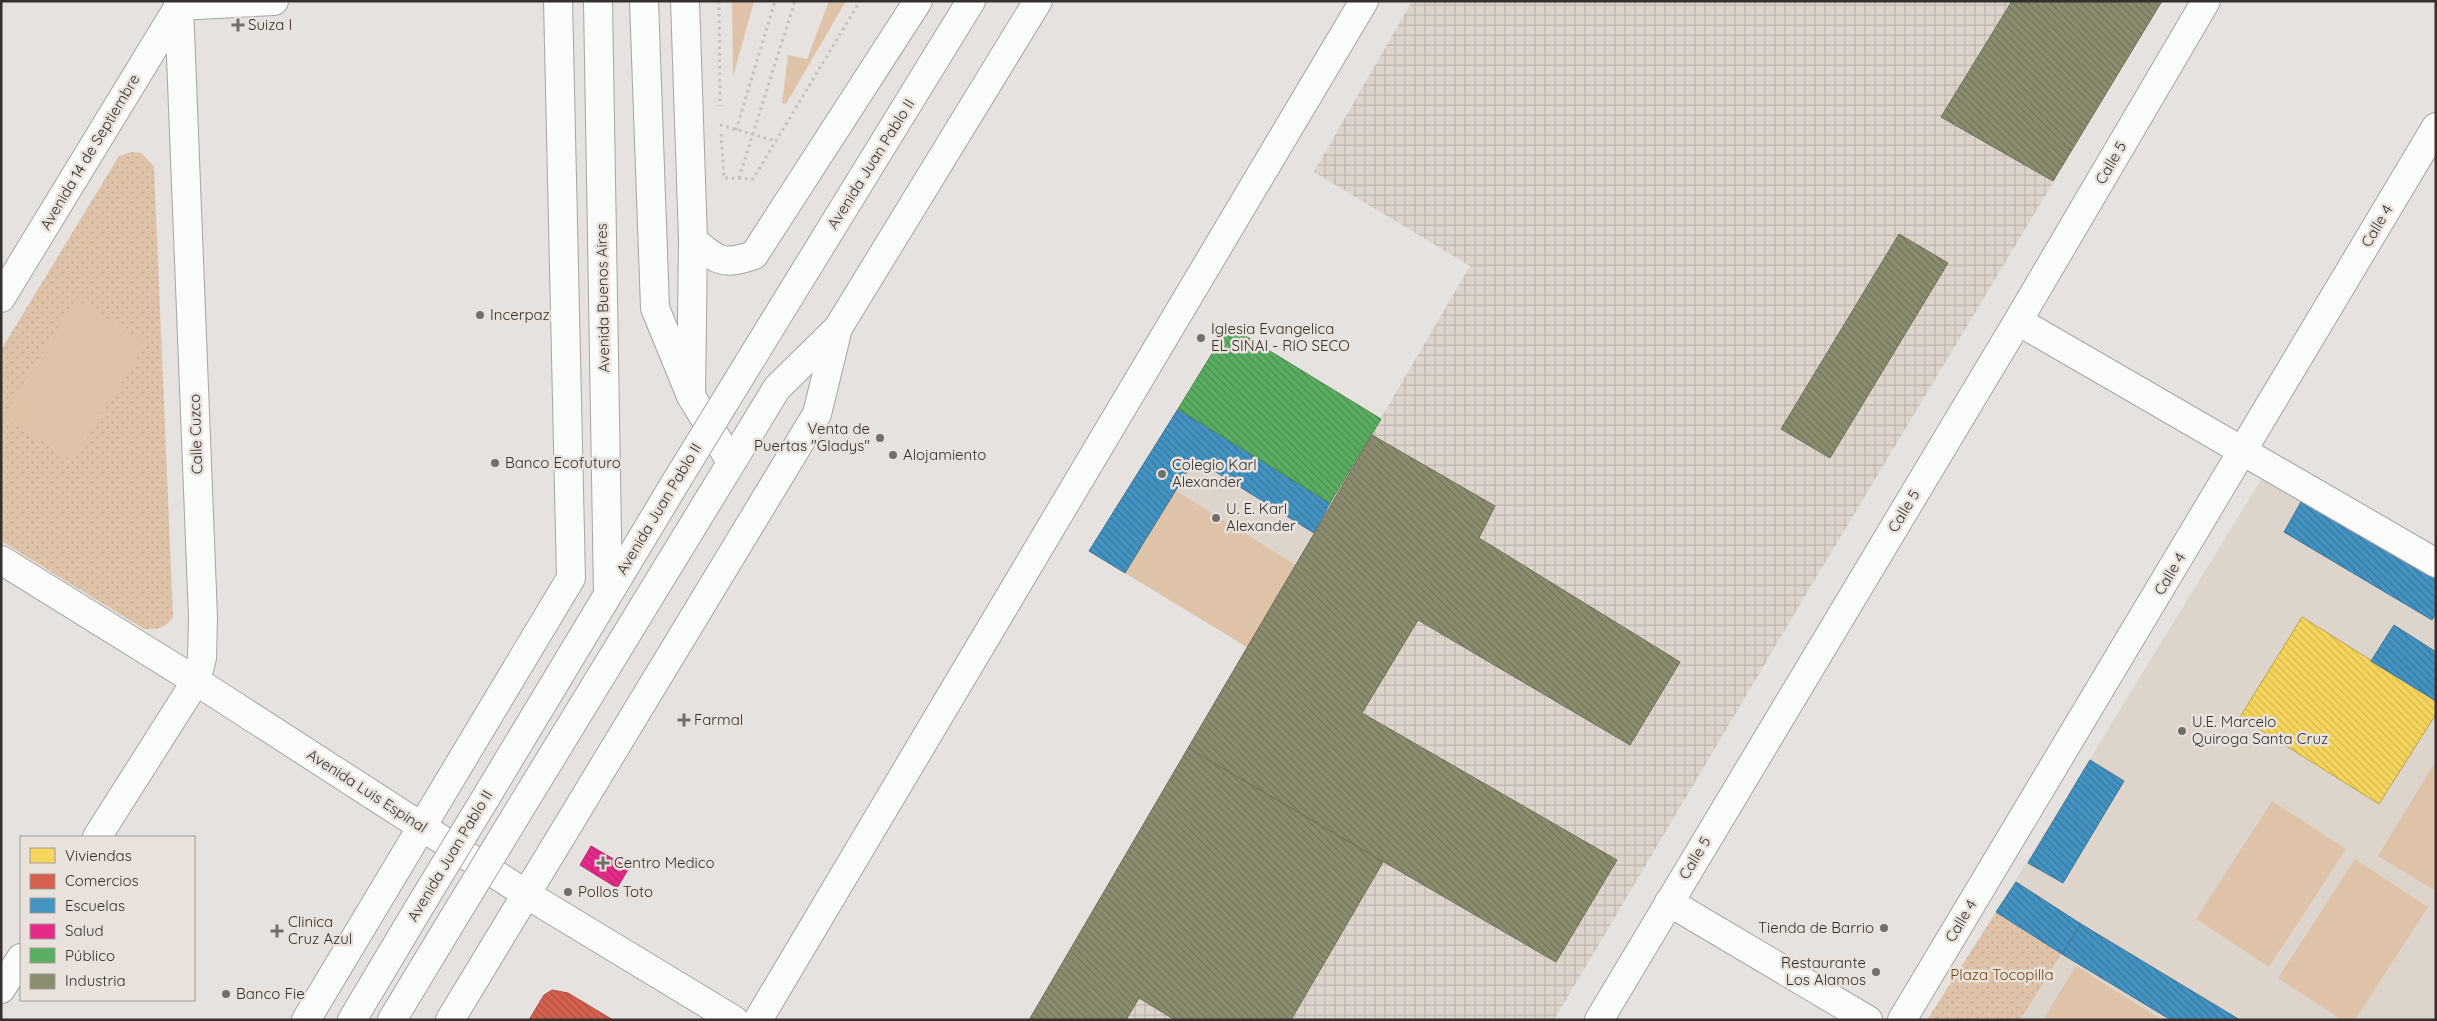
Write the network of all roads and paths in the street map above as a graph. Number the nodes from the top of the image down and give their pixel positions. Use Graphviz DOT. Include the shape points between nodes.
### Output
graph roads {
  1 [pos="274,1"];
  2 [pos="558,1"];
  3 [pos="598,1"];
  4 [pos="644,1"];
  5 [pos="685,1"];
  6 [pos="719,1"];
  7 [pos="775,1"];
  8 [pos="795,1"];
  9 [pos="860,1"];
  10 [pos="918,1"];
  11 [pos="971,1"];
  12 [pos="1038,1"];
  13 [pos="1364,1"];
  14 [pos="2206,1"];
  15 [pos="178,4"];
  16 [pos="720,125"];
  17 [pos="2436,127"];
  18 [pos="736,130"];
  19 [pos="752,134"];
  20 [pos="776,141"];
  21 [pos="739,178"];
  22 [pos="693,240"];
  23 [pos="1,298"];
  24 [pos="2018,321"];
  25 [pos="838,328"];
  26 [pos="691,396"];
  27 [pos="2242,453"];
  28 [pos="731,462"];
  29 [pos="1,560"];
  30 [pos="2436,563"];
  31 [pos="608,594"];
  32 [pos="196,681"];
  33 [pos="422,827"];
  34 [pos="98,836"];
  35 [pos="526,894"];
  36 [pos="1669,902"];
  37 [pos="20,960"];
  38 [pos="1,989"];
  39 [pos="306,1020"];
  40 [pos="352,1020"];
  41 [pos="392,1020"];
  42 [pos="450,1020"];
  43 [pos="734,1020"];
  44 [pos="758,1020"];
  45 [pos="1599,1020"];
  46 [pos="1868,1020"];
  47 [pos="1902,1020"];
  1 -- 15 [label="main road"];
  2 -- 33 [label="main road" via="571,578"];
  3 -- 31 [label="main road, Avenida Buenos Aires"];
  4 -- 26 [label="main road" via="655,308"];
  5 -- 22 [label="main road"];
  6 -- 16 [label="path"];
  7 -- 18 [label="path"];
  8 -- 19 [label="path"];
  9 -- 20 [label="path"];
  10 -- 22 [label="main road" via="754,255 733,263 711,256"];
  11 -- 31 [label="main road, Avenida Juan Pablo II, bridge"];
  12 -- 25 [label="main road"];
  13 -- 44 [label="main road"];
  14 -- 24 [label="main road, Calle 5"];
  15 -- 23 [label="main road, Avenida 14 de Septiembre"];
  15 -- 32 [label="main road, Calle Cuzco" via="203,617 202,658"];
  16 -- 18 [label="path"];
  16 -- 21 [label="path" via="724,178"];
  17 -- 27 [label="main road, Calle 4"];
  18 -- 19 [label="path"];
  19 -- 20 [label="path"];
  19 -- 21 [label="path"];
  20 -- 21 [label="path" via="753,179"];
  22 -- 26 [label="main road"];
  24 -- 27 [label="main road"];
  24 -- 36 [label="main road, Calle 5"];
  25 -- 28 [label="main road" via="777,388"];
  25 -- 35 [label="main road" via="817,414"];
  26 -- 28 [label="main road"];
  27 -- 30 [label="main road"];
  27 -- 47 [label="main road, Calle 4"];
  28 -- 41 [label="main road, bridge"];
  29 -- 32 [label="main road, Avenida Luis Espinal"];
  31 -- 40 [label="main road, Avenida Juan Pablo II, bridge"];
  32 -- 33 [label="main road, Avenida Luis Espinal"];
  32 -- 34 [label="main road, Calle Cuzco"];
  33 -- 35 [label="main road, Avenida Luis Espinal"];
  33 -- 39 [label="main road"];
  35 -- 42 [label="main road"];
  35 -- 43 [label="main road, Avenida Luis Espinal"];
  36 -- 45 [label="main road, Calle 5"];
  36 -- 46 [label="main road"];
  37 -- 38 [label="main road"];
}
